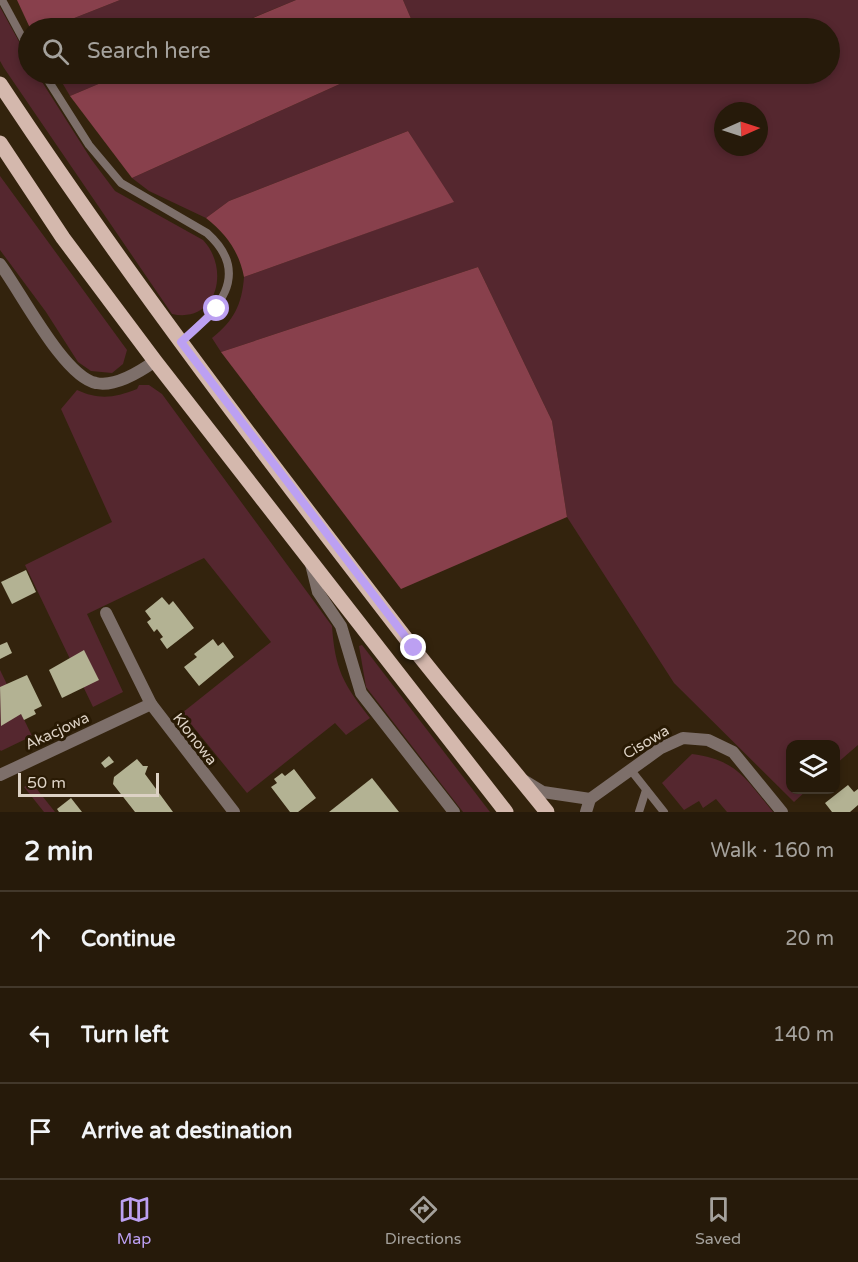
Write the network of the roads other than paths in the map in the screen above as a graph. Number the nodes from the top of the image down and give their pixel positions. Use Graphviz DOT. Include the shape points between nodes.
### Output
graph roads {
  1 [pos="2,0"];
  2 [pos="18,30"];
  3 [pos="0,84"];
  4 [pos="50,84"];
  5 [pos="0,143"];
  6 [pos="0,264"];
  7 [pos="181,342"];
  8 [pos="155,361"];
  9 [pos="311,563"];
  10 [pos="106,613"];
  11 [pos="151,704"];
  12 [pos="630,769"];
  13 [pos="0,775"];
  14 [pos="521,779"];
  15 [pos="646,790"];
  16 [pos="590,800"];
  17 [pos="234,812"];
  18 [pos="454,812"];
  19 [pos="506,812"];
  20 [pos="547,812"];
  21 [pos="586,812"];
  22 [pos="639,812"];
  23 [pos="664,812"];
  24 [pos="782,812"];
  1 -- 2 [label="lane"];
  3 -- 7 [label="main road" via="63,180"];
  4 -- 7 [label="lane" via="89,145 120,183 207,232 224,254 228,285 224,298"];
  5 -- 8 [label="main road" via="63,238"];
  6 -- 8 [label="street" via="63,360 86,379 97,384 109,383"];
  7 -- 14 [label="main road" via="414,648"];
  8 -- 9 [label="main road"];
  9 -- 18 [label="street" via="318,592 341,626 361,693"];
  9 -- 19 [label="main road"];
  10 -- 11 [label="street, Klonowa"];
  11 -- 13 [label="street, Akacjowa"];
  11 -- 17 [label="street, Klonowa"];
  12 -- 15 [label="lane"];
  12 -- 16 [label="street, Cisowa"];
  12 -- 24 [label="street, Cisowa" via="683,738 708,740 733,752"];
  14 -- 16 [label="street" via="543,792"];
  14 -- 20 [label="main road"];
  15 -- 22 [label="lane"];
  15 -- 23 [label="lane"];
  16 -- 21 [label="street"];
}
